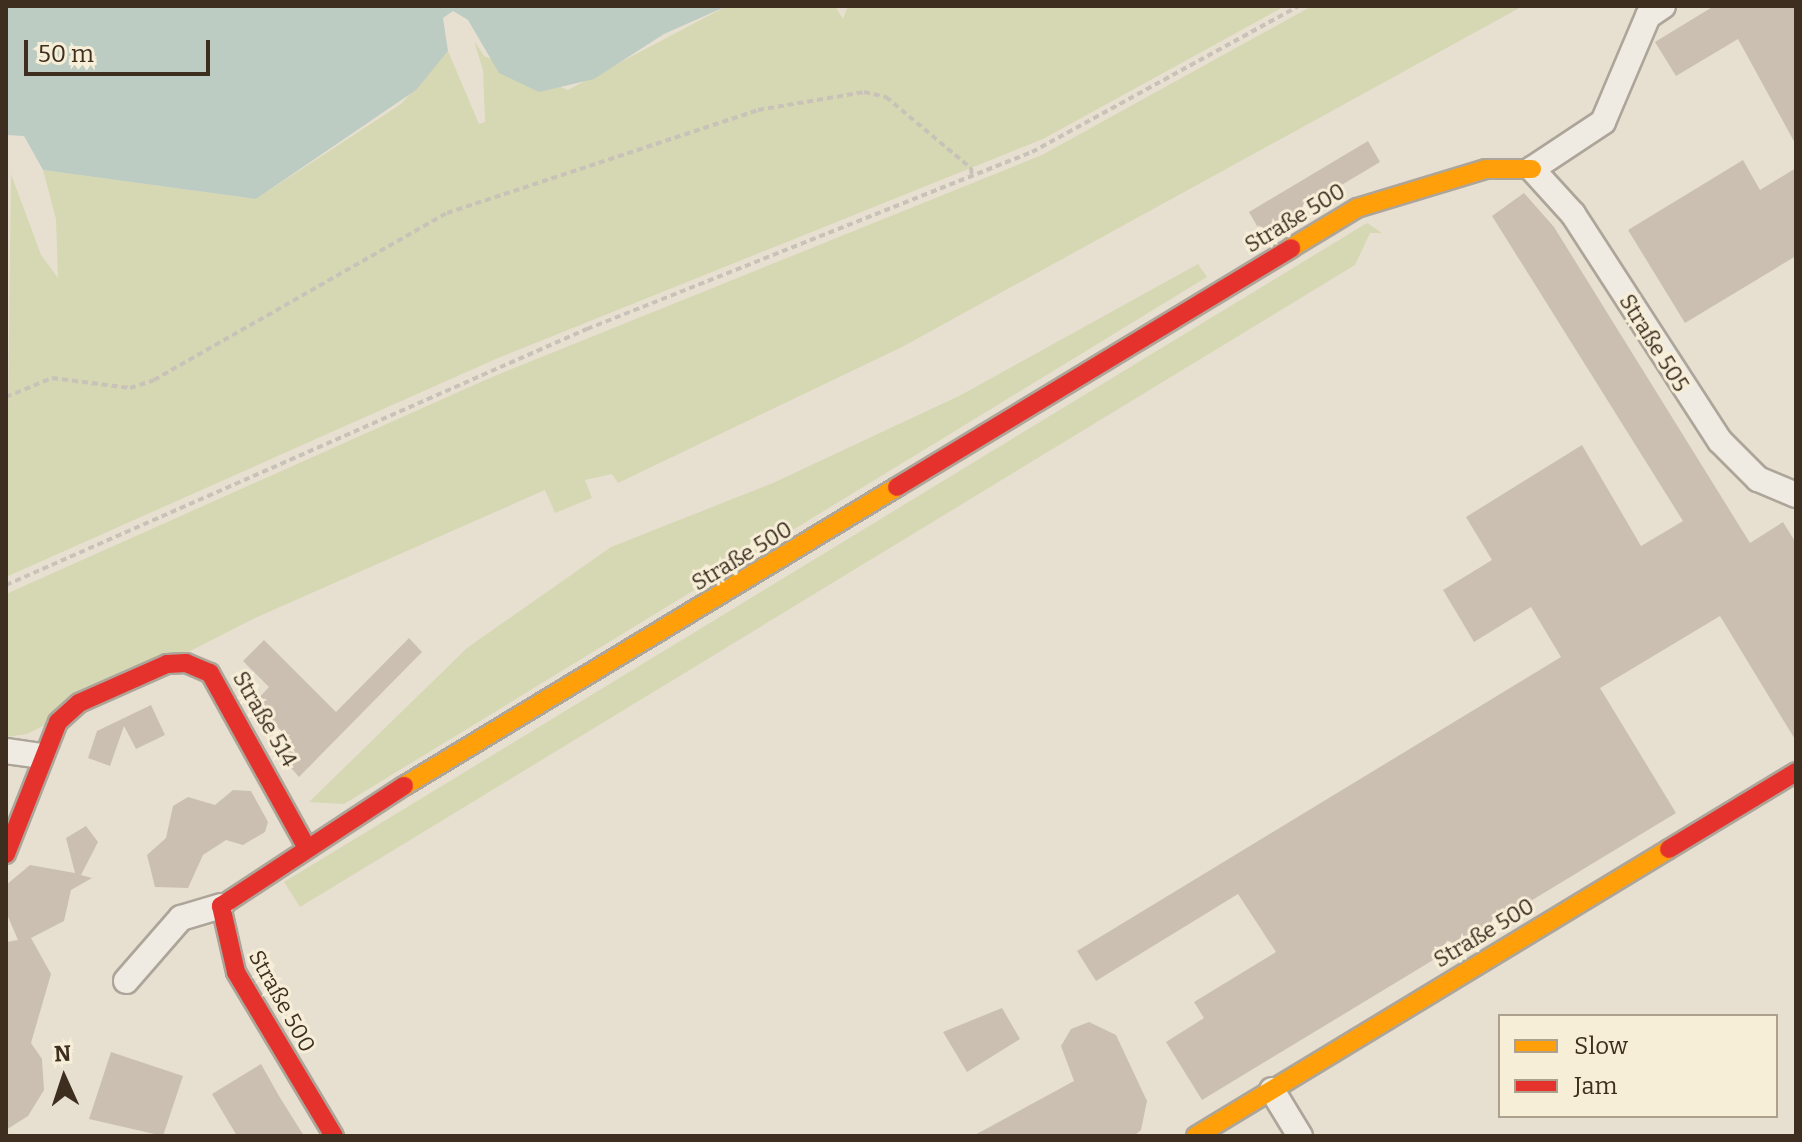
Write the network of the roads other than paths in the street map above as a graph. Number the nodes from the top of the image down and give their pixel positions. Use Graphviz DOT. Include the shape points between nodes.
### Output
graph roads {
  1 [pos="1663,6"];
  2 [pos="1532,169"];
  3 [pos="1796,495"];
  4 [pos="6,751"];
  5 [pos="41,756"];
  6 [pos="1796,772"];
  7 [pos="306,846"];
  8 [pos="6,854"];
  9 [pos="221,906"];
  10 [pos="126,981"];
  11 [pos="1272,1090"];
  12 [pos="334,1136"];
  13 [pos="1196,1136"];
  14 [pos="1300,1136"];
  1 -- 2 [label="street" via="1648,16 1603,122"];
  2 -- 3 [label="street, Straße 505" via="1573,214 1720,441 1758,479"];
  2 -- 7 [label="street, Straße 500" via="1486,169 1357,208"];
  4 -- 5 [label="street"];
  5 -- 7 [label="street, Straße 514" via="58,722 79,703 167,664 186,663 210,673"];
  5 -- 8 [label="street, Straße 514"];
  6 -- 11 [label="street, Straße 500"];
  7 -- 9 [label="street, Straße 500"];
  9 -- 10 [label="street" via="181,918"];
  9 -- 12 [label="street, Straße 500" via="236,972"];
  11 -- 13 [label="street, Straße 500"];
  11 -- 14 [label="street"];
}
